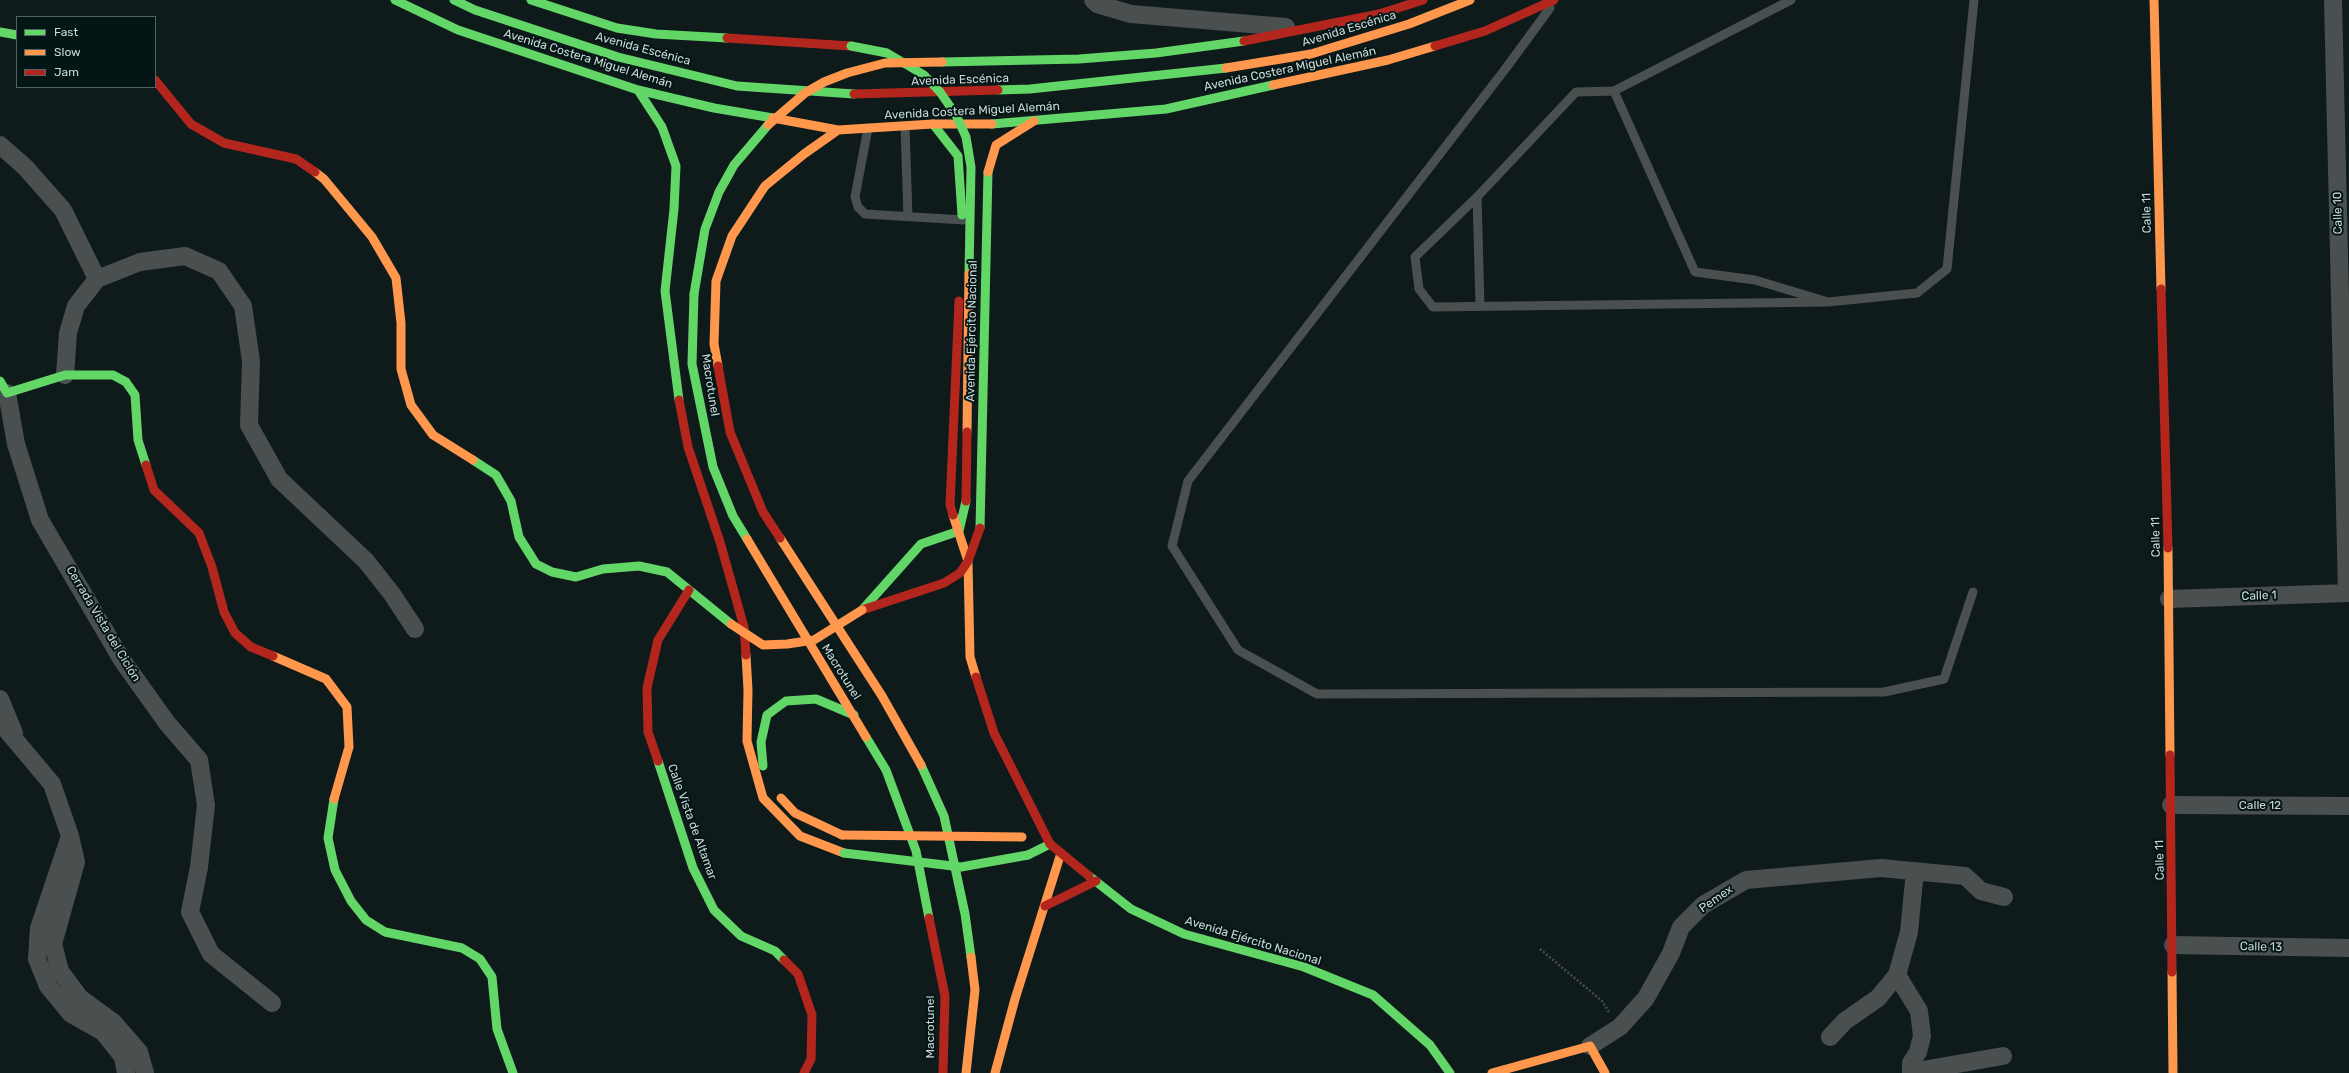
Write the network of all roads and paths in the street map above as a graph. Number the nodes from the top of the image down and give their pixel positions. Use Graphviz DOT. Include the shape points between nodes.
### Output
graph roads {
  1 [pos="395,0"];
  2 [pos="454,0"];
  3 [pos="531,0"];
  4 [pos="1093,0"];
  5 [pos="1423,0"];
  6 [pos="1470,0"];
  7 [pos="1555,0"];
  8 [pos="1791,0"];
  9 [pos="1974,0"];
  10 [pos="2154,0"];
  11 [pos="2333,0"];
  12 [pos="1159,8"];
  13 [pos="1391,30"];
  14 [pos="0,32"];
  15 [pos="16,35"];
  16 [pos="156,81"];
  17 [pos="638,90"];
  18 [pos="1614,91"];
  19 [pos="1034,121"];
  20 [pos="933,124"];
  21 [pos="905,126"];
  22 [pos="868,128"];
  23 [pos="838,130"];
  24 [pos="0,145"];
  25 [pos="1477,197"];
  26 [pos="908,217"];
  27 [pos="962,220"];
  28 [pos="987,220"];
  29 [pos="96,279"];
  30 [pos="1828,302"];
  31 [pos="1480,306"];
  32 [pos="65,375"];
  33 [pos="4,387"];
  34 [pos="688,447"];
  35 [pos="713,467"];
  36 [pos="733,516"];
  37 [pos="959,531"];
  38 [pos="720,542"];
  39 [pos="968,561"];
  40 [pos="689,590"];
  41 [pos="1973,592"];
  42 [pos="2348,593"];
  43 [pos="2170,598"];
  44 [pos="862,610"];
  45 [pos="415,629"];
  46 [pos="0,698"];
  47 [pos="854,715"];
  48 [pos="0,722"];
  49 [pos="19,745"];
  50 [pos="2172,806"];
  51 [pos="2349,806"];
  52 [pos="1033,835"];
  53 [pos="70,836"];
  54 [pos="1050,844"];
  55 [pos="1061,852"];
  56 [pos="1915,871"];
  57 [pos="1096,880"];
  58 [pos="2004,897"];
  59 [pos="1045,906"];
  60 [pos="2173,945"];
  61 [pos="2349,948"];
  62 [pos="1540,949"];
  63 [pos="1897,975"];
  64 [pos="272,1003"];
  65 [pos="1620,1027"];
  66 [pos="1830,1037"];
  67 [pos="1590,1046"];
  68 [pos="2003,1056"];
  69 [pos="1910,1072"];
  70 [pos="126,1073"];
  71 [pos="145,1073"];
  72 [pos="512,1073"];
  73 [pos="804,1073"];
  74 [pos="943,1073"];
  75 [pos="966,1073"];
  76 [pos="995,1073"];
  77 [pos="1450,1073"];
  78 [pos="1492,1073"];
  79 [pos="1605,1073"];
  80 [pos="2172,1073"];
  1 -- 17 [label="main road, Avenida Costera Miguel Alemán" via="458,30"];
  2 -- 13 [label="main road, Avenida Escénica" via="475,10 618,57 737,86 868,95 1030,89 1215,70 1311,54"];
  3 -- 37 [label="main road, bridge" via="617,28 656,34 851,46 887,53 924,75 940,92 956,115 966,138 971,167 966,500"];
  4 -- 12 [label="street" via="1097,4 1131,14"];
  5 -- 35 [label="main road, Macrotunel, bridge" via="1379,14 1235,42 1156,53 1079,59 885,63 853,71 824,82 805,93 757,136 734,165 719,192 705,229 694,294 692,364"];
  6 -- 13 [label="main road, Avenida Escénica"];
  7 -- 19 [label="main road, Avenida Costera Miguel Alemán" via="1485,31 1388,60 1166,109"];
  7 -- 41 [label="lane" via="1506,68 1188,481 1172,546 1238,650 1317,694 1884,692 1944,679"];
  8 -- 18 [label="lane"];
  9 -- 30 [label="lane" via="1947,269 1918,293"];
  10 -- 43 [label="main road, Calle 11"];
  11 -- 42 [label="street, Calle 10"];
  12 -- 13 [label="street" via="1302,28 1365,20"];
  14 -- 15 [label="main road"];
  16 -- 40 [label="main road" via="191,124 224,143 296,159 324,180 372,237 396,278 401,324 401,369 411,405 433,435 496,475 511,501 519,537 536,564 552,572 576,577 603,569 639,566 668,572"];
  17 -- 23 [label="main road, Avenida Costera Miguel Alemán" via="714,108"];
  17 -- 34 [label="main road" via="662,127 676,166 665,291 674,373"];
  18 -- 25 [label="lane" via="1576,92"];
  18 -- 30 [label="lane" via="1695,272 1755,280"];
  19 -- 20 [label="main road, Avenida Costera Miguel Alemán"];
  19 -- 28 [label="main road, Avenida Ejército Nacional" via="996,145 988,167"];
  20 -- 21 [label="main road, Avenida Costera Miguel Alemán"];
  20 -- 27 [label="main road, Avenida Ejército Nacional" via="958,156"];
  21 -- 22 [label="main road, Avenida Costera Miguel Alemán"];
  21 -- 26 [label="lane"];
  22 -- 23 [label="main road, Avenida Costera Miguel Alemán"];
  22 -- 26 [label="lane" via="856,197 858,207 865,214"];
  23 -- 75 [label="main road" via="765,186 732,236 716,281 714,344 730,432 763,512 882,696 924,770 944,816 965,914 975,990"];
  24 -- 29 [label="street" via="25,167 63,210"];
  25 -- 31 [label="lane"];
  25 -- 31 [label="lane" via="1415,257 1419,289 1433,307"];
  26 -- 27 [label="lane"];
  27 -- 28 [label="lane"];
  27 -- 37 [label="main road, Avenida Ejército Nacional" via="950,505"];
  28 -- 39 [label="main road, Avenida Ejército Nacional" via="980,529"];
  29 -- 32 [label="street" via="76,306 68,333"];
  29 -- 45 [label="street" via="140,262 185,256 219,271 244,306 251,361 249,425 279,479 366,561"];
  30 -- 31 [label="lane"];
  32 -- 33 [label="main road"];
  32 -- 72 [label="main road" via="114,375 126,382 135,395 138,440 154,490 199,533 212,567 224,612 235,633 251,647 326,679 347,707 349,746 333,804 328,838 335,870 351,901 366,920 385,932 462,948 480,959 492,977 497,1029"];
  33 -- 64 [label="street, Cerrada Vista del Ciclón" via="16,444 40,520 122,660 167,723 199,760 206,805 190,912 211,954"];
  34 -- 35 [label="main road"];
  34 -- 38 [label="main road"];
  35 -- 36 [label="main road, Macrotunel"];
  36 -- 38 [label="main road"];
  36 -- 47 [label="main road, Macrotunel"];
  37 -- 39 [label="main road, Avenida Ejército Nacional"];
  37 -- 44 [label="main road" via="921,544"];
  38 -- 54 [label="main road, bridge" via="744,627 748,690 747,741 763,798 800,836 844,853 960,867 1028,855"];
  39 -- 44 [label="main road" via="960,573 944,583"];
  39 -- 52 [label="main road, Avenida Ejército Nacional" via="970,657 994,733"];
  40 -- 44 [label="main road, bridge" via="731,624 763,645 814,640"];
  40 -- 73 [label="main road, Calle Vista de Altamar" via="658,640 648,688 648,732 693,868 714,910 741,936 775,952 798,974 812,1015 810,1059"];
  42 -- 43 [label="street, Calle 1"];
  43 -- 50 [label="main road, Calle 11"];
  46 -- 49 [label="street"];
  47 -- 52 [label="main road, bridge" via="816,699 786,701 767,715 761,742 765,780 795,813 842,835"];
  47 -- 74 [label="main road, Macrotunel" via="886,770 916,851 945,996"];
  48 -- 49 [label="street"];
  49 -- 53 [label="street" via="52,784"];
  50 -- 51 [label="street, Calle 12"];
  50 -- 60 [label="main road, Calle 11"];
  52 -- 54 [label="main road, Avenida Ejército Nacional"];
  53 -- 70 [label="street" via="38,928 37,959 48,986 71,1014 103,1032 123,1057"];
  53 -- 71 [label="street" via="76,862 53,944 60,971 80,998 113,1022 138,1052"];
  54 -- 55 [label="main road, Avenida Ejército Nacional"];
  55 -- 57 [label="main road, Avenida Ejército Nacional"];
  55 -- 59 [label="main road"];
  56 -- 58 [label="street, Pemex" via="1965,876 1981,891"];
  56 -- 63 [label="street" via="1909,932"];
  56 -- 65 [label="street, Pemex" via="1881,868 1798,873 1746,880 1727,889 1703,905 1681,927 1671,953 1646,998"];
  57 -- 59 [label="main road"];
  57 -- 77 [label="main road, Avenida Ejército Nacional" via="1131,909 1184,934 1304,967 1373,996 1430,1045"];
  59 -- 76 [label="main road" via="1015,999"];
  60 -- 61 [label="street, Calle 13"];
  60 -- 80 [label="main road, Calle 11"];
  62 -- 65 [label="path" via="1602,1001"];
  63 -- 66 [label="street" via="1878,998 1845,1021"];
  63 -- 69 [label="street" via="1919,1011 1922,1036"];
  65 -- 67 [label="street, Pemex"];
  67 -- 78 [label="main road, Pemex"];
  67 -- 79 [label="main road"];
  68 -- 69 [label="street"];
}
